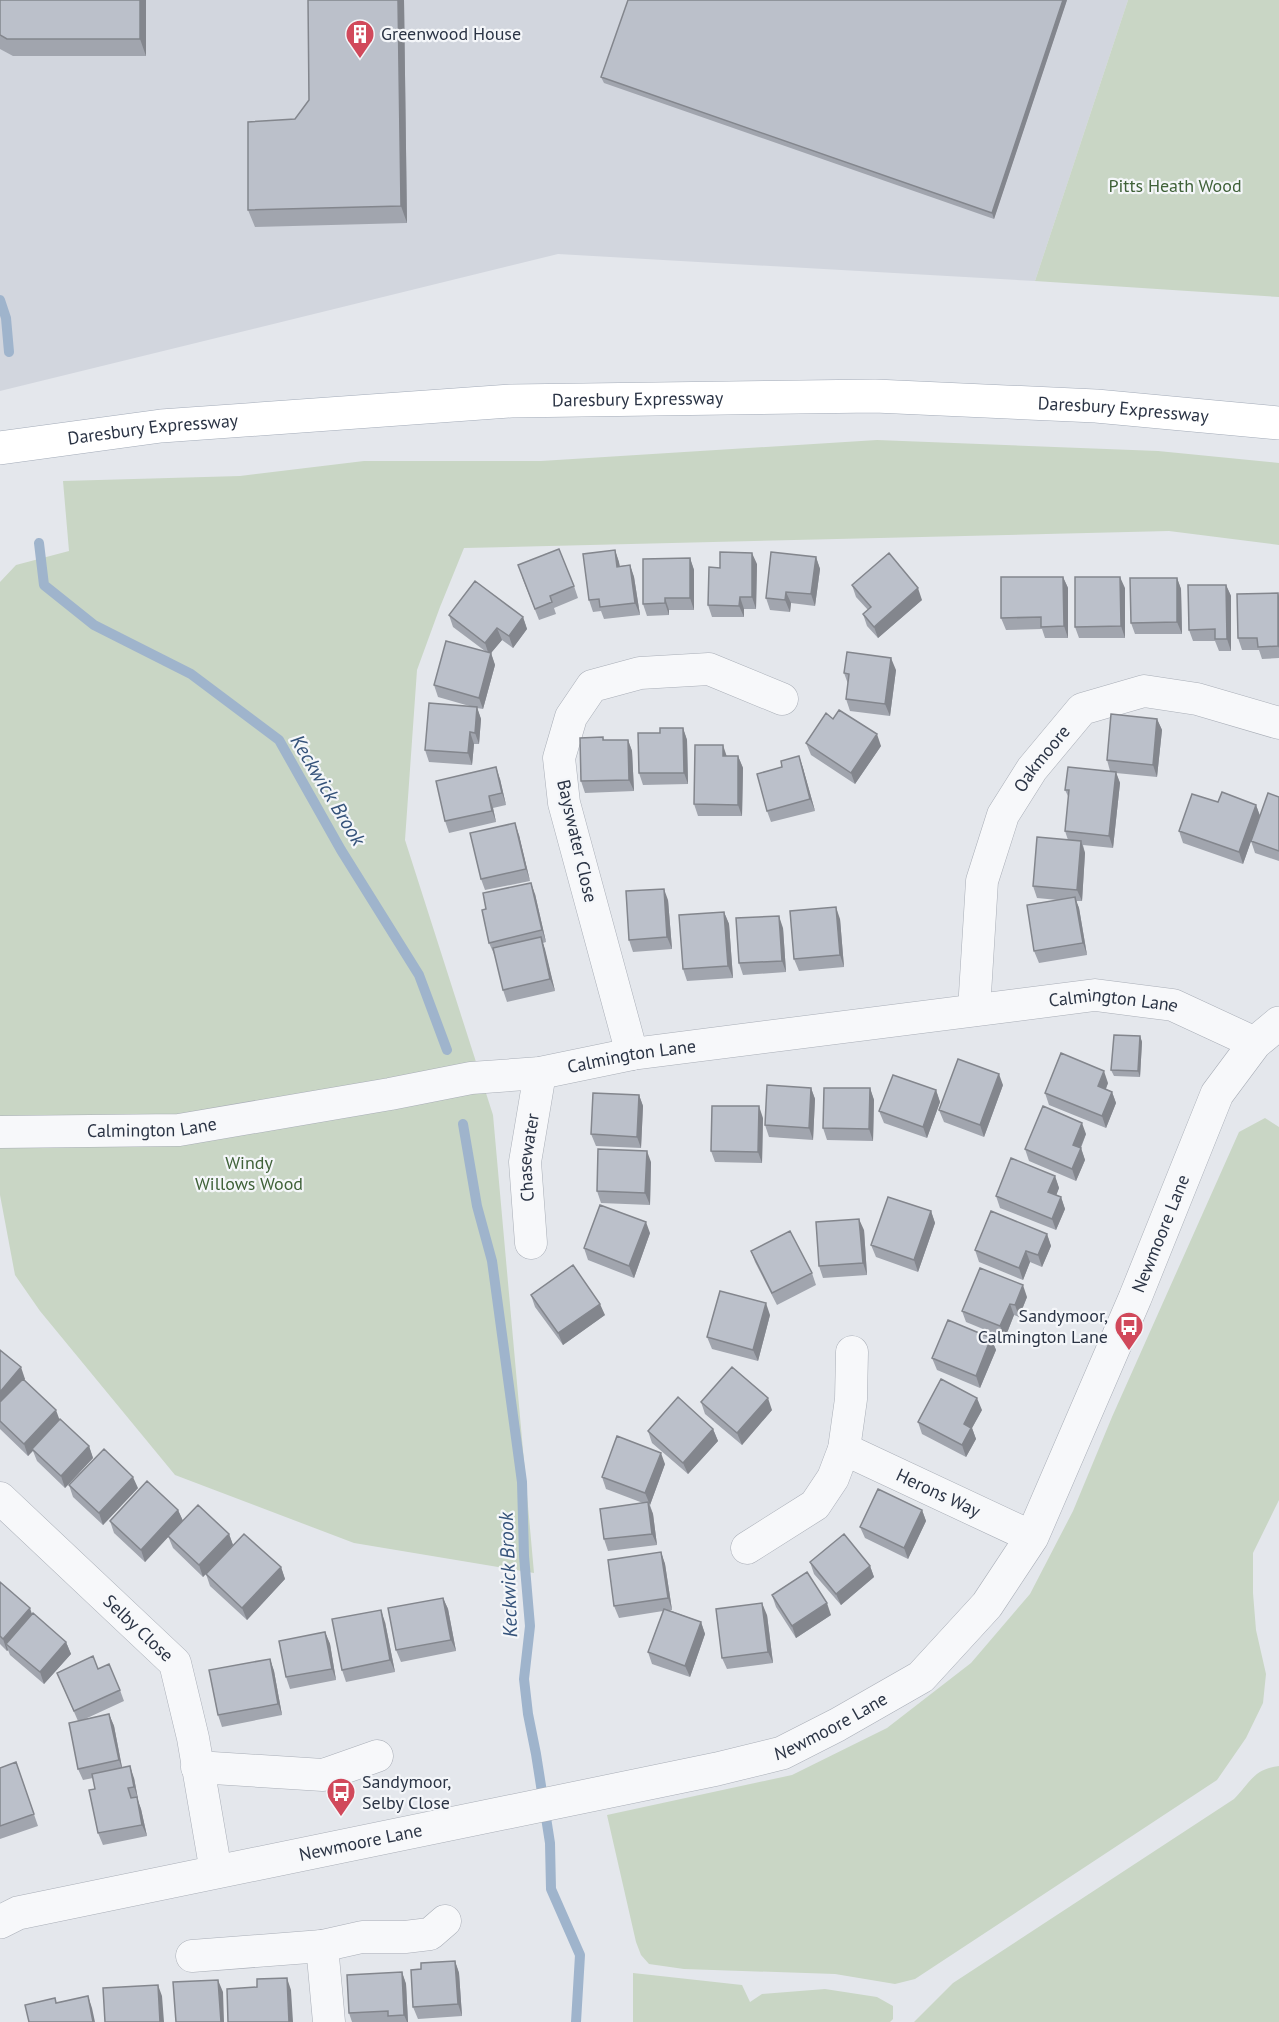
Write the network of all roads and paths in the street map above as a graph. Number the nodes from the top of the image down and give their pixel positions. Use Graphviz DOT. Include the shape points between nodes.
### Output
graph roads {
  1 [pos="1279,423"];
  2 [pos="0,448"];
  3 [pos="782,699"];
  4 [pos="1279,723"];
  5 [pos="974,1010"];
  6 [pos="1267,1033"];
  7 [pos="632,1054"];
  8 [pos="540,1073"];
  9 [pos="0,1132"];
  10 [pos="531,1243"];
  11 [pos="852,1352"];
  12 [pos="844,1449"];
  13 [pos="0,1498"];
  14 [pos="1032,1537"];
  15 [pos="747,1548"];
  16 [pos="376,1756"];
  17 [pos="198,1767"];
  18 [pos="216,1872"];
  19 [pos="445,1921"];
  20 [pos="0,1922"];
  21 [pos="322,1946"];
  22 [pos="192,1956"];
  23 [pos="329,2022"];
  1 -- 2 [label="main road, Daresbury Expressway" via="1095,406 875,396 511,401 160,426"];
  3 -- 7 [label="street, Bayswater Close" via="709,669 640,673 592,686 571,717 559,758 564,802"];
  4 -- 5 [label="street, Oakmoore" via="1197,699 1144,691 1082,709 1032,769 1002,815 982,880"];
  5 -- 6 [label="street, Calmington Lane" via="1095,995 1173,1005"];
  5 -- 7 [label="street, Calmington Lane"];
  6 -- 14 [label="street, Newmoore Lane" via="1217,1094"];
  7 -- 8 [label="street, Calmington Lane"];
  8 -- 9 [label="street, Calmington Lane" via="471,1078 179,1130"];
  8 -- 10 [label="street, Chasewater" via="525,1162"];
  11 -- 12 [label="street"];
  12 -- 14 [label="street, Herons Way"];
  12 -- 15 [label="street" via="815,1504"];
  13 -- 17 [label="street, Selby Close" via="175,1663"];
  14 -- 18 [label="street, Newmoore Lane" via="987,1605 921,1677 782,1753"];
  16 -- 17 [label="street" via="322,1775"];
  17 -- 18 [label="street, Selby Close"];
  18 -- 20 [label="street, Newmoore Lane" via="18,1913"];
  19 -- 21 [label="street" via="430,1934 362,1936"];
  21 -- 22 [label="street"];
  21 -- 23 [label="street"];
}
